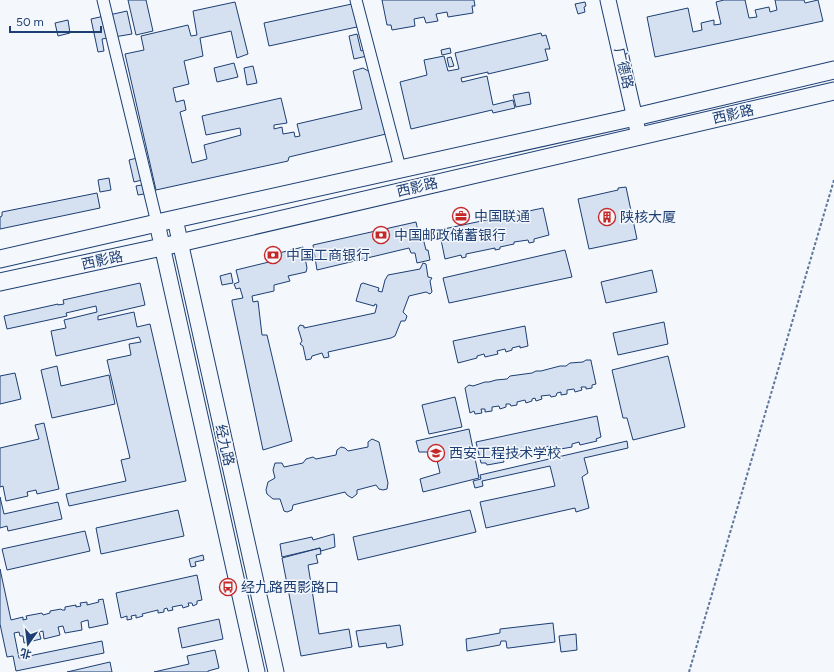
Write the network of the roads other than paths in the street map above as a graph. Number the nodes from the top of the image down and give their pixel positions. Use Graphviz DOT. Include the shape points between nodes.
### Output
graph roads {
  1 [pos="103,0"];
  2 [pos="356,0"];
  3 [pos="608,0"];
  4 [pos="834,70"];
  5 [pos="834,91"];
  6 [pos="635,117"];
  7 [pos="640,136"];
  8 [pos="400,168"];
  9 [pos="175,219"];
  10 [pos="156,223"];
  11 [pos="180,243"];
  12 [pos="162,247"];
  13 [pos="0,259"];
  14 [pos="0,282"];
  15 [pos="257,672"];
  16 [pos="276,672"];
  1 -- 10 [label="street"];
  2 -- 8 [label="street"];
  3 -- 6 [label="street, 广德路"];
  4 -- 6 [label="main road, 西影路"];
  5 -- 7 [label="main road, 西影路"];
  6 -- 7 [label="street, 广德路"];
  6 -- 8 [label="main road, 西影路"];
  7 -- 11 [label="main road, 西影路"];
  8 -- 9 [label="main road, 西影路"];
  9 -- 10 [label="main road, 西影路"];
  9 -- 11 [label="street, 经九路"];
  10 -- 12 [label="street, 经九路"];
  10 -- 13 [label="main road, 西影路"];
  11 -- 12 [label="main road, 西影路"];
  11 -- 16 [label="street, 经九路"];
  12 -- 14 [label="main road, 西影路"];
  12 -- 15 [label="street, 经九路"];
}
